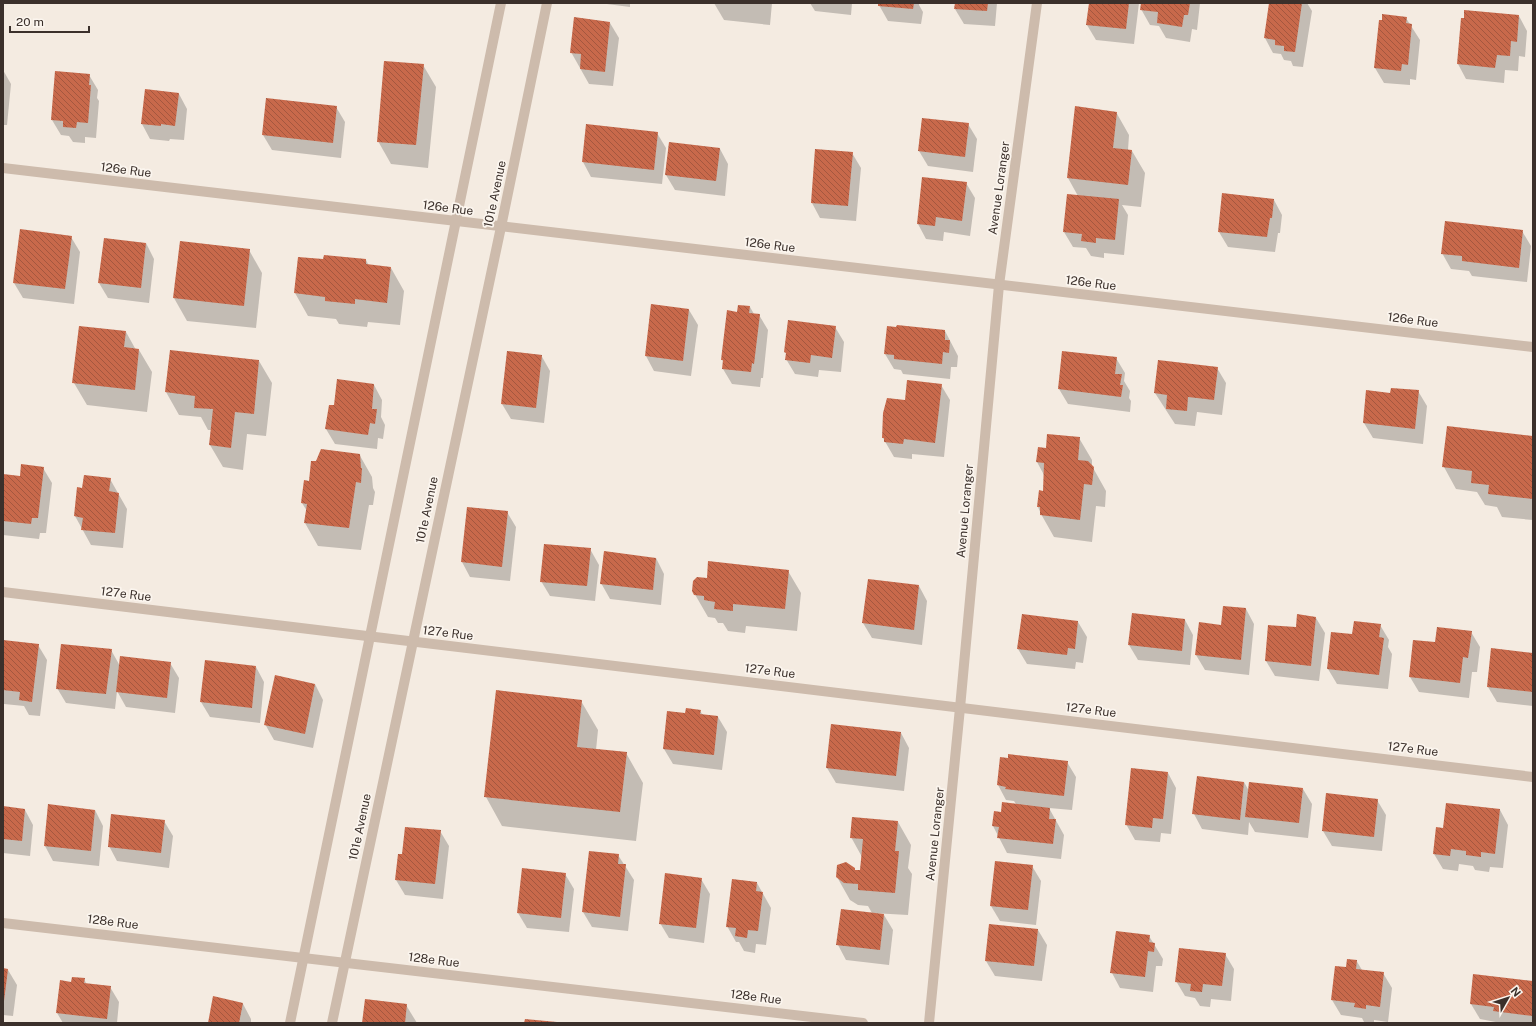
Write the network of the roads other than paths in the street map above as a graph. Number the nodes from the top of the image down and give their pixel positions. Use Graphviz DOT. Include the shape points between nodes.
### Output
graph roads {
  1 [pos="501,3"];
  2 [pos="547,3"];
  3 [pos="1037,3"];
  4 [pos="3,168"];
  5 [pos="456,222"];
  6 [pos="501,227"];
  7 [pos="999,285"];
  8 [pos="1533,348"];
  9 [pos="3,592"];
  10 [pos="370,636"];
  11 [pos="412,641"];
  12 [pos="960,708"];
  13 [pos="1533,777"];
  14 [pos="3,923"];
  15 [pos="303,958"];
  16 [pos="345,962"];
  17 [pos="290,1023"];
  18 [pos="332,1023"];
  19 [pos="863,1023"];
  20 [pos="929,1023"];
  1 -- 5 [label="street"];
  2 -- 6 [label="street, 101e Avenue"];
  3 -- 7 [label="street, Avenue Loranger"];
  4 -- 5 [label="street, 126e Rue"];
  5 -- 6 [label="street, 126e Rue"];
  5 -- 10 [label="street"];
  6 -- 7 [label="street, 126e Rue"];
  6 -- 11 [label="street, 101e Avenue"];
  7 -- 8 [label="street, 126e Rue"];
  7 -- 12 [label="street, Avenue Loranger"];
  9 -- 10 [label="street, 127e Rue"];
  10 -- 11 [label="street, 127e Rue"];
  10 -- 15 [label="street"];
  11 -- 12 [label="street, 127e Rue"];
  11 -- 16 [label="street, 101e Avenue"];
  12 -- 13 [label="street, 127e Rue"];
  12 -- 20 [label="street, Avenue Loranger"];
  14 -- 15 [label="street, 128e Rue"];
  15 -- 16 [label="street, 128e Rue"];
  15 -- 17 [label="street"];
  16 -- 18 [label="street, 101e Avenue"];
  16 -- 19 [label="street, 128e Rue"];
}
